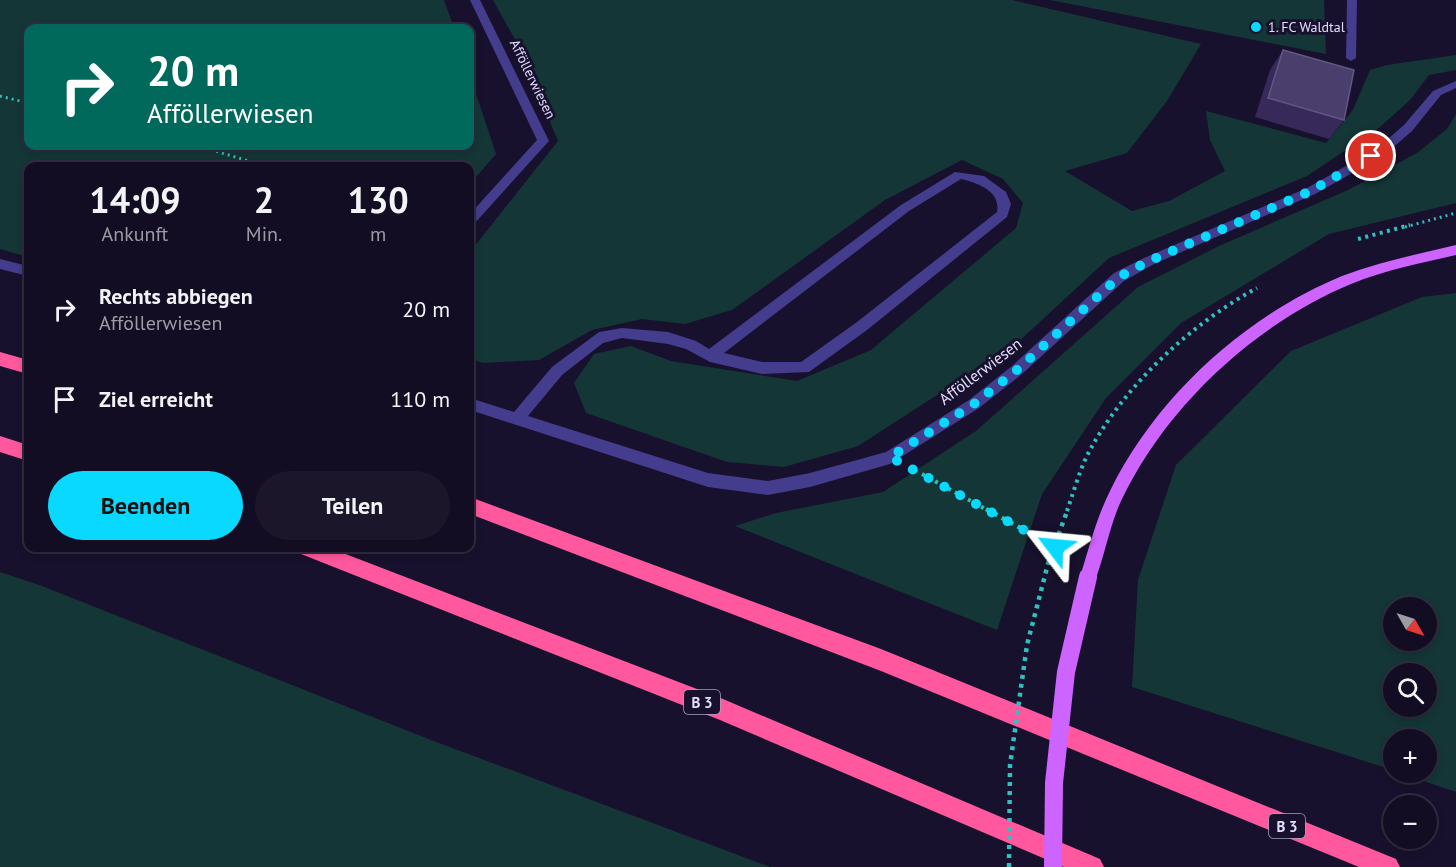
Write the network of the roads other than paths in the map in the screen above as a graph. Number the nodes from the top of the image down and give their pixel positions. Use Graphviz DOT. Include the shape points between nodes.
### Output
graph roads {
  1 [pos="475,0"];
  2 [pos="1352,0"];
  3 [pos="1351,58"];
  4 [pos="1456,84"];
  5 [pos="474,217"];
  6 [pos="1456,250"];
  7 [pos="0,264"];
  8 [pos="24,270"];
  9 [pos="710,356"];
  10 [pos="0,358"];
  11 [pos="24,365"];
  12 [pos="474,405"];
  13 [pos="517,419"];
  14 [pos="0,444"];
  15 [pos="24,452"];
  16 [pos="474,507"];
  17 [pos="318,552"];
  18 [pos="1053,867"];
  19 [pos="1092,867"];
  20 [pos="1388,867"];
  1 -- 5 [label="street, Afföllerwiesen" via="543,141"];
  2 -- 3 [label="street"];
  4 -- 13 [label="street, Afföllerwiesen" via="1437,93 1385,148 1343,173 1119,277 1017,370 890,457 768,488 708,480"];
  6 -- 18 [label="main road, bridge" via="1402,262 1334,285 1267,324 1204,375 1157,425 1116,496 1088,577 1066,672 1054,783"];
  7 -- 8 [label="street"];
  9 -- 9 [label="street" via="762,368 804,368 1003,214 1002,195 980,179 958,175 905,208"];
  9 -- 13 [label="street" via="668,338 622,333 599,338 557,371"];
  10 -- 11 [label="highway"];
  12 -- 13 [label="street, Afföllerwiesen"];
  14 -- 15 [label="highway"];
  16 -- 20 [label="highway, B 3" via="881,660"];
  17 -- 19 [label="highway, B 3" via="723,710"];
}
